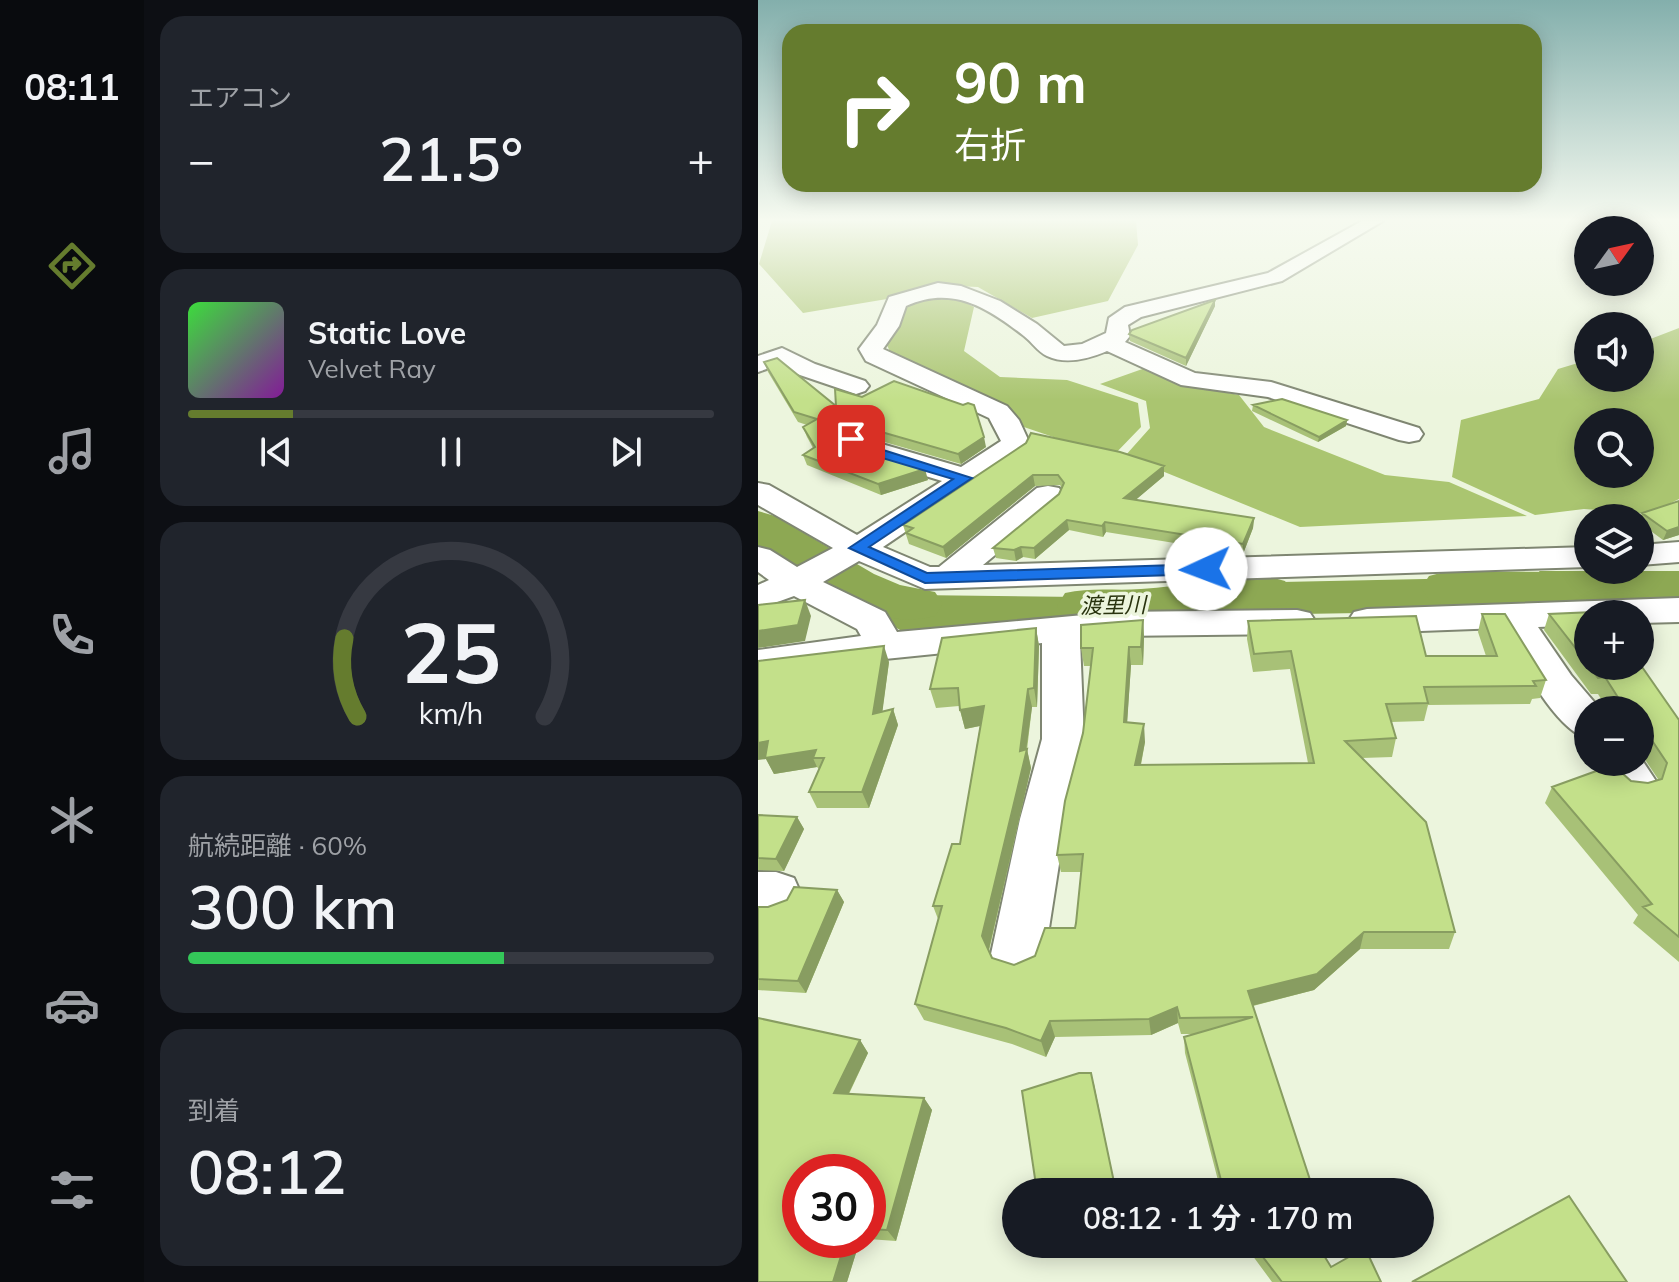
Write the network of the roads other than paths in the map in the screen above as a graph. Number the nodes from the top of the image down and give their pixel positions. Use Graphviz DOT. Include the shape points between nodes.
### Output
graph roads {
  1 [pos="1259,281"];
  2 [pos="1108,343"];
  3 [pos="758,365"];
  4 [pos="856,386"];
  5 [pos="912,432"];
  6 [pos="1409,434"];
  7 [pos="990,461"];
  8 [pos="965,478"];
  9 [pos="758,492"];
  10 [pos="857,548"];
  11 [pos="1679,552"];
  12 [pos="1654,554"];
  13 [pos="758,557"];
  14 [pos="1574,557"];
  15 [pos="947,578"];
  16 [pos="797,583"];
  17 [pos="758,598"];
  18 [pos="1679,610"];
  19 [pos="1512,617"];
  20 [pos="1061,629"];
  21 [pos="885,646"];
  22 [pos="758,663"];
  23 [pos="1574,706"];
  24 [pos="1018,954"];
  1 -- 2 [label="street" via="1133,312 1117,323 1118,336"];
  2 -- 6 [label="street" via="1190,380 1271,390"];
  2 -- 7 [label="street" via="1061,354 1010,317 961,292 918,292 897,302 871,349 874,356 998,412 1016,444"];
  3 -- 4 [label="street" via="782,355"];
  5 -- 8 [label="street" via="874,442"];
  7 -- 8 [label="street"];
  7 -- 15 [label="street" via="1037,482"];
  8 -- 10 [label="street"];
  9 -- 10 [label="street"];
  10 -- 15 [label="street" via="925,578"];
  10 -- 16 [label="street"];
  11 -- 12 [label="street"];
  13 -- 16 [label="street"];
  14 -- 15 [label="street"];
  16 -- 17 [label="street"];
  16 -- 21 [label="street" via="872,621"];
  18 -- 19 [label="street"];
  19 -- 20 [label="street"];
  19 -- 23 [label="street"];
  20 -- 21 [label="street"];
  20 -- 24 [label="street" via="1063,739"];
  21 -- 22 [label="street"];
}
